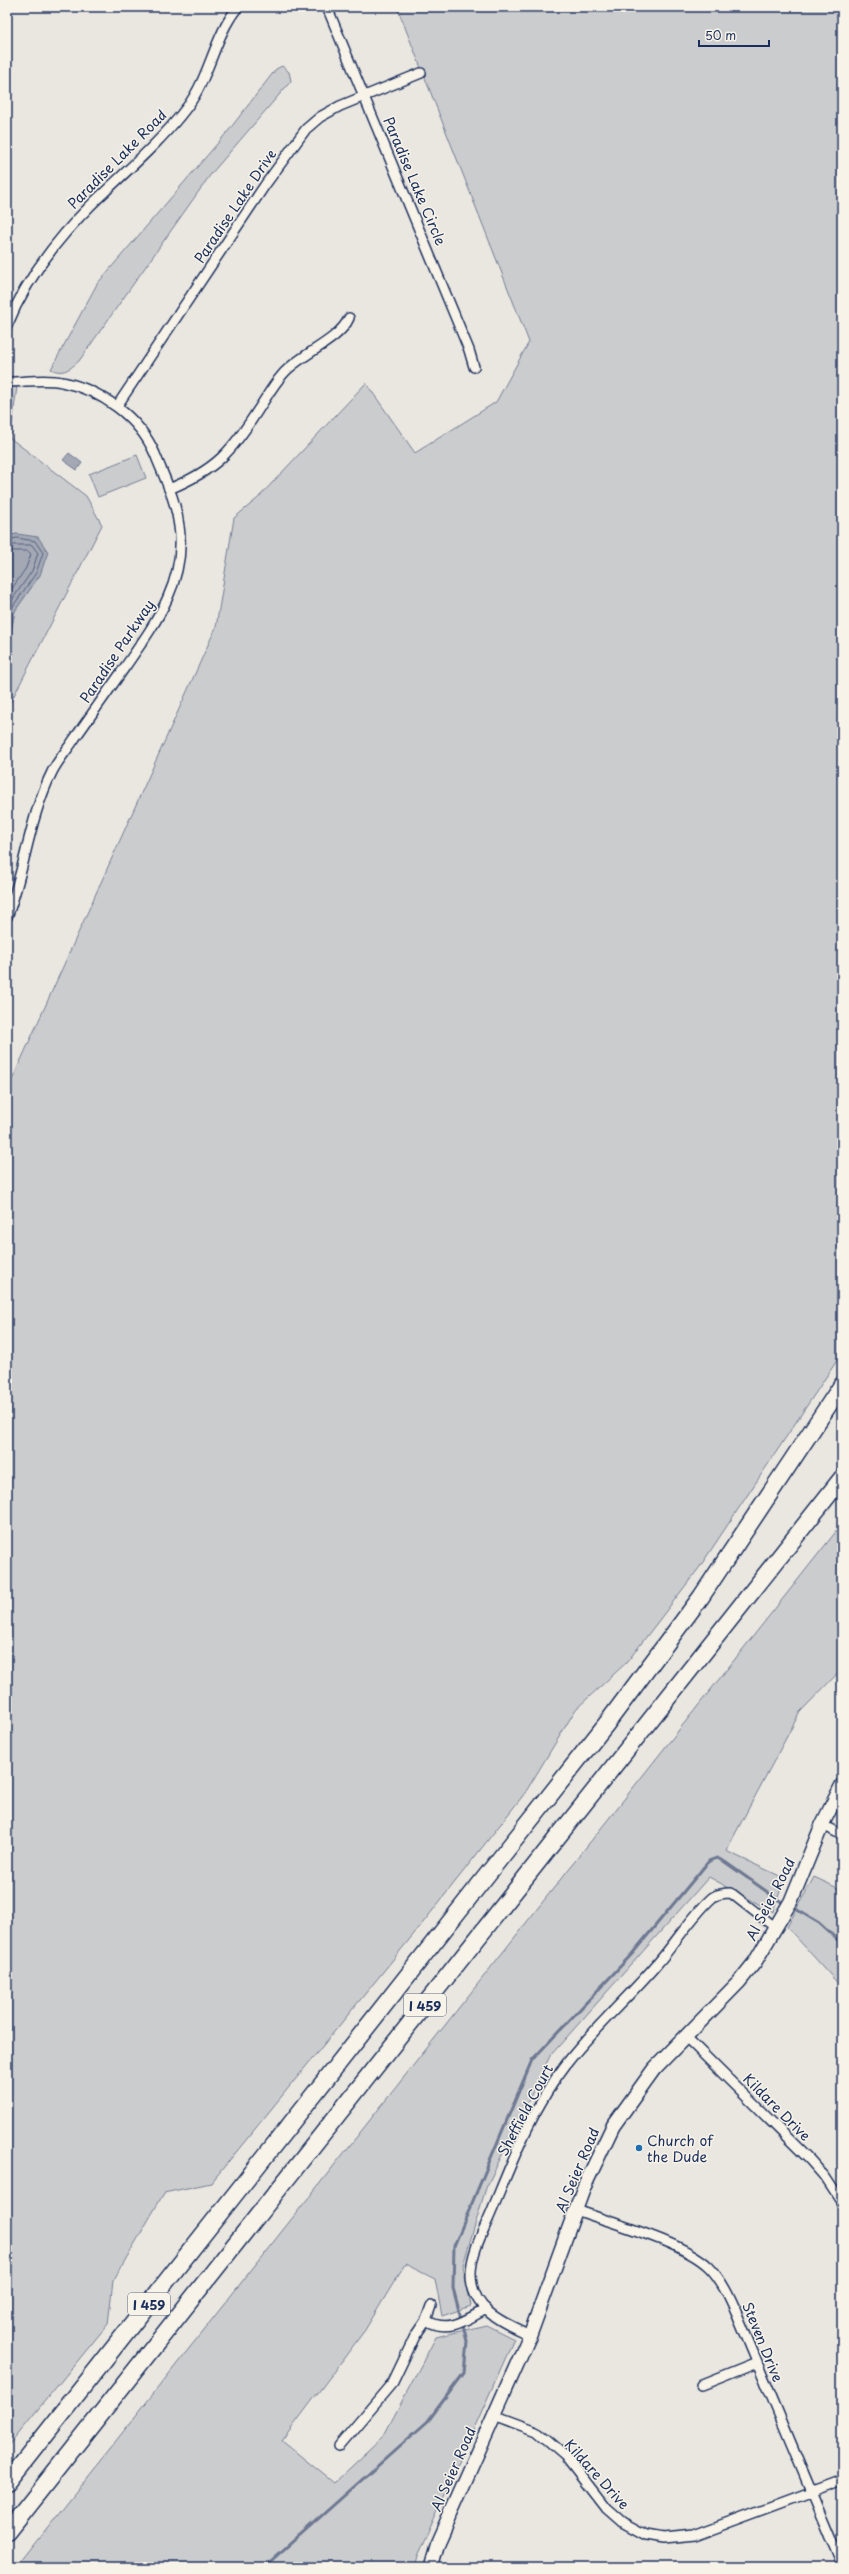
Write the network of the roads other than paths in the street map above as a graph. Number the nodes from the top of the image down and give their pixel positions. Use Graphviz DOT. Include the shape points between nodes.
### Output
graph roads {
  1 [pos="238,7"];
  2 [pos="327,7"];
  3 [pos="421,73"];
  4 [pos="364,95"];
  5 [pos="349,318"];
  6 [pos="7,326"];
  7 [pos="474,367"];
  8 [pos="7,382"];
  9 [pos="117,406"];
  10 [pos="169,489"];
  11 [pos="7,917"];
  12 [pos="842,1386"];
  13 [pos="842,1478"];
  14 [pos="842,1785"];
  15 [pos="822,1825"];
  16 [pos="842,1835"];
  17 [pos="776,1928"];
  18 [pos="686,2037"];
  19 [pos="842,2203"];
  20 [pos="576,2210"];
  21 [pos="432,2306"];
  22 [pos="486,2309"];
  23 [pos="426,2320"];
  24 [pos="530,2335"];
  25 [pos="757,2363"];
  26 [pos="702,2385"];
  27 [pos="494,2415"];
  28 [pos="339,2446"];
  29 [pos="842,2480"];
  30 [pos="7,2483"];
  31 [pos="810,2492"];
  32 [pos="7,2532"];
  33 [pos="842,2566"];
  34 [pos="430,2567"];
  1 -- 6 [label="street, Paradise Lake Road" via="187,107 156,142 74,222 43,262"];
  2 -- 4 [label="street, Paradise Lake Circle"];
  3 -- 4 [label="street, Paradise Lake Drive"];
  4 -- 7 [label="street, Paradise Lake Circle"];
  4 -- 9 [label="street, Paradise Lake Drive" via="320,117 302,134"];
  5 -- 10 [label="street" via="340,331 306,354 282,375 242,436 225,456 205,472"];
  8 -- 9 [label="street, Paradise Parkway" via="61,382 97,395"];
  9 -- 10 [label="street, Paradise Parkway" via="141,431 152,448"];
  10 -- 11 [label="street, Paradise Parkway" via="180,527 180,551 170,596 154,626 52,771 37,807 15,897"];
  12 -- 30 [label="highway, I 459" via="701,1597 626,1698"];
  13 -- 32 [label="highway, I 459"];
  14 -- 15 [label="street, Al Seier Road"];
  15 -- 16 [label="street"];
  15 -- 17 [label="street, Al Seier Road" via="801,1877"];
  17 -- 18 [label="street, Al Seier Road" via="739,1982"];
  17 -- 22 [label="street, Sheffield Court" via="731,1893 714,1897 657,1964 566,2063 526,2133 474,2257 471,2275 475,2290"];
  18 -- 19 [label="street, Kildare Drive" via="810,2160"];
  18 -- 20 [label="street, Al Seier Road" via="654,2069 613,2126 598,2154"];
  20 -- 24 [label="street, Al Seier Road"];
  20 -- 25 [label="street, Steven Drive" via="681,2248 709,2267 728,2293"];
  21 -- 23 [label="street"];
  22 -- 23 [label="street" via="468,2319 440,2327"];
  22 -- 24 [label="street, Sheffield Court" via="495,2319"];
  23 -- 28 [label="street" via="392,2382"];
  24 -- 27 [label="street, Al Seier Road"];
  25 -- 26 [label="street"];
  25 -- 31 [label="street, Steven Drive"];
  27 -- 31 [label="street, Kildare Drive" via="537,2431 565,2455 606,2508 622,2522 646,2535 662,2538 694,2535"];
  27 -- 34 [label="street, Al Seier Road" via="436,2546"];
  29 -- 31 [label="street, Kildare Drive"];
  31 -- 33 [label="street, Steven Drive"];
}
